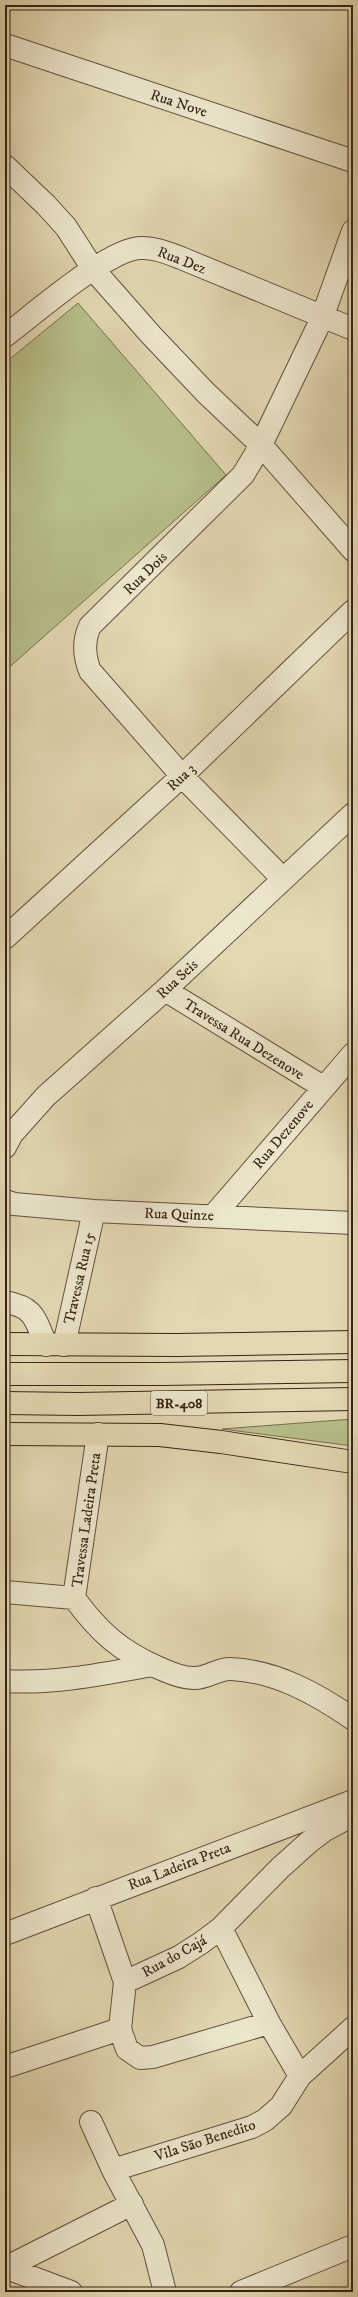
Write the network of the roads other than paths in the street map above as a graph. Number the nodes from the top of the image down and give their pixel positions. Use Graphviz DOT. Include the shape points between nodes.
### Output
graph roads {
  1 [pos="5,45"];
  2 [pos="353,161"];
  3 [pos="5,166"];
  4 [pos="353,230"];
  5 [pos="92,269"];
  6 [pos="322,318"];
  7 [pos="353,330"];
  8 [pos="5,336"];
  9 [pos="260,445"];
  10 [pos="353,550"];
  11 [pos="353,611"];
  12 [pos="182,776"];
  13 [pos="353,814"];
  14 [pos="283,879"];
  15 [pos="5,938"];
  16 [pos="165,990"];
  17 [pos="353,1054"];
  18 [pos="322,1087"];
  19 [pos="5,1147"];
  20 [pos="5,1201"];
  21 [pos="94,1211"];
  22 [pos="214,1215"];
  23 [pos="353,1223"];
  24 [pos="5,1302"];
  25 [pos="353,1342"];
  26 [pos="5,1344"];
  27 [pos="55,1345"];
  28 [pos="353,1370"];
  29 [pos="5,1374"];
  30 [pos="353,1399"];
  31 [pos="5,1403"];
  32 [pos="5,1434"];
  33 [pos="98,1434"];
  34 [pos="353,1462"];
  35 [pos="5,1592"];
  36 [pos="74,1598"];
  37 [pos="152,1665"];
  38 [pos="5,1681"];
  39 [pos="353,1719"];
  40 [pos="353,1801"];
  41 [pos="353,1815"];
  42 [pos="96,1898"];
  43 [pos="221,1928"];
  44 [pos="5,1934"];
  45 [pos="125,1982"];
  46 [pos="269,2023"];
  47 [pos="353,2028"];
  48 [pos="120,2029"];
  49 [pos="5,2067"];
  50 [pos="300,2076"];
  51 [pos="91,2122"];
  52 [pos="113,2170"];
  53 [pos="132,2204"];
  54 [pos="353,2246"];
  55 [pos="6,2268"];
  56 [pos="71,2292"];
  57 [pos="164,2292"];
  58 [pos="242,2292"];
  1 -- 2 [label="street, Rua Nove"];
  3 -- 5 [label="street" via="66,227"];
  4 -- 6 [label="street, Rua Dois"];
  5 -- 6 [label="street, Rua Dez" via="125,251 151,249 181,258"];
  5 -- 8 [label="street, Rua Dez"];
  5 -- 9 [label="street" via="206,393"];
  6 -- 7 [label="street, Rua Dez"];
  6 -- 9 [label="street, Rua Dois"];
  9 -- 10 [label="street"];
  9 -- 12 [label="street, Rua Dois" via="242,476 90,626 86,634 85,654 90,671"];
  11 -- 12 [label="street, Rua 3"];
  12 -- 14 [label="street, Rua Dois"];
  12 -- 15 [label="street, Rua 3"];
  13 -- 14 [label="street, Rua Seis"];
  14 -- 16 [label="street, Rua Seis"];
  16 -- 18 [label="street, Travessa Rua Dezenove"];
  16 -- 19 [label="street, Rua Seis" via="46,1096 12,1134"];
  17 -- 18 [label="street, Rua Dezenove"];
  18 -- 22 [label="street, Rua Dezenove"];
  20 -- 21 [label="street, Rua Quinze"];
  21 -- 22 [label="street, Rua Quinze"];
  21 -- 27 [label="street, Travessa Rua 15"];
  22 -- 23 [label="street, Rua Quinze"];
  24 -- 27 [label="street" via="28,1309"];
  25 -- 27 [label="main road"];
  26 -- 27 [label="main road"];
  28 -- 29 [label="main road, BR-408"];
  30 -- 31 [label="main road, BR-408"];
  32 -- 33 [label="main road"];
  33 -- 34 [label="main road" via="193,1438"];
  33 -- 36 [label="street, Travessa Ladeira Preta"];
  35 -- 36 [label="street"];
  36 -- 37 [label="street, Travessa Ladeira Preta" via="108,1639"];
  37 -- 38 [label="street" via="80,1679"];
  37 -- 39 [label="street, Travessa Ladeira Preta" via="186,1678 200,1678 231,1669 284,1681 319,1696"];
  40 -- 42 [label="street, Rua Ladeira Preta"];
  41 -- 43 [label="street" via="325,1830 303,1847"];
  42 -- 44 [label="street, Rua Ladeira Preta"];
  42 -- 45 [label="street"];
  43 -- 45 [label="street, Rua do Cajá" via="180,1957"];
  43 -- 46 [label="street"];
  45 -- 48 [label="street"];
  46 -- 48 [label="street" via="140,2058 127,2049"];
  46 -- 50 [label="street"];
  47 -- 50 [label="street, Vila São Benedito"];
  48 -- 49 [label="street"];
  50 -- 52 [label="street, Vila São Benedito" via="281,2106 252,2127"];
  51 -- 52 [label="street"];
  52 -- 53 [label="street"];
  53 -- 55 [label="street"];
  53 -- 57 [label="street" via="153,2245"];
  54 -- 58 [label="street"];
  55 -- 56 [label="street"];
}
